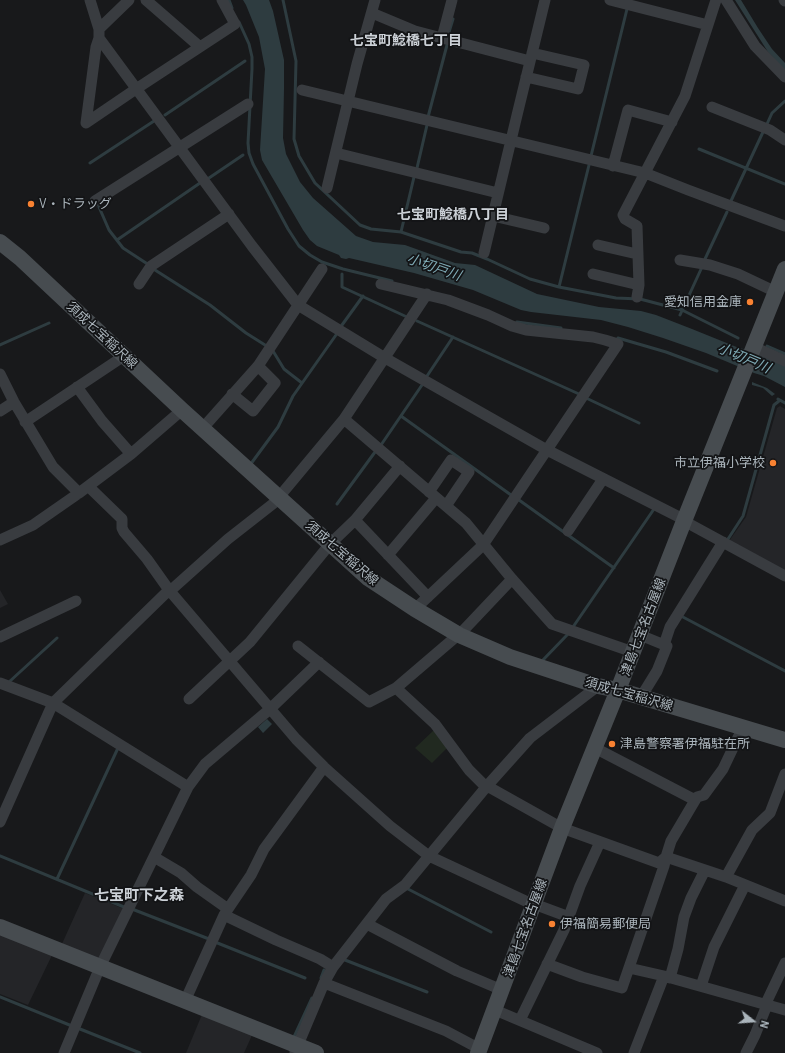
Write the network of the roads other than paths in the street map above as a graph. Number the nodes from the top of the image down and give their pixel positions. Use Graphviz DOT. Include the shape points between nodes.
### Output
graph roads {
  1 [pos="90,0"];
  2 [pos="128,0"];
  3 [pos="146,0"];
  4 [pos="222,0"];
  5 [pos="375,0"];
  6 [pos="452,0"];
  7 [pos="546,0"];
  8 [pos="610,0"];
  9 [pos="716,0"];
  10 [pos="726,0"];
  11 [pos="372,13"];
  12 [pos="708,25"];
  13 [pos="99,34"];
  14 [pos="442,38"];
  15 [pos="200,47"];
  16 [pos="531,57"];
  17 [pos="526,77"];
  18 [pos="785,77"];
  19 [pos="136,89"];
  20 [pos="302,90"];
  21 [pos="348,101"];
  22 [pos="248,104"];
  23 [pos="712,107"];
  24 [pos="672,122"];
  25 [pos="785,140"];
  26 [pos="510,141"];
  27 [pos="179,147"];
  28 [pos="336,153"];
  29 [pos="613,166"];
  30 [pos="645,174"];
  31 [pos="327,188"];
  32 [pos="498,193"];
  33 [pos="95,202"];
  34 [pos="229,214"];
  35 [pos="493,216"];
  36 [pos="785,226"];
  37 [pos="544,228"];
  38 [pos="0,242"];
  39 [pos="598,245"];
  40 [pos="484,253"];
  41 [pos="637,254"];
  42 [pos="680,260"];
  43 [pos="322,269"];
  44 [pos="785,269"];
  45 [pos="593,274"];
  46 [pos="139,284"];
  47 [pos="381,284"];
  48 [pos="639,286"];
  49 [pos="780,289"];
  50 [pos="427,294"];
  51 [pos="638,297"];
  52 [pos="298,305"];
  53 [pos="754,348"];
  54 [pos="124,356"];
  55 [pos="385,358"];
  56 [pos="785,361"];
  57 [pos="258,366"];
  58 [pos="0,374"];
  59 [pos="77,387"];
  60 [pos="232,394"];
  61 [pos="14,402"];
  62 [pos="182,410"];
  63 [pos="0,411"];
  64 [pos="344,419"];
  65 [pos="25,422"];
  66 [pos="202,428"];
  67 [pos="547,450"];
  68 [pos="131,454"];
  69 [pos="400,466"];
  70 [pos="603,479"];
  71 [pos="88,486"];
  72 [pos="79,493"];
  73 [pos="433,495"];
  74 [pos="278,498"];
  75 [pos="446,506"];
  76 [pos="355,520"];
  77 [pos="684,520"];
  78 [pos="568,531"];
  79 [pos="0,540"];
  80 [pos="723,542"];
  81 [pos="330,544"];
  82 [pos="483,545"];
  83 [pos="388,555"];
  84 [pos="785,576"];
  85 [pos="512,579"];
  86 [pos="170,591"];
  87 [pos="428,597"];
  88 [pos="76,601"];
  89 [pos="415,609"];
  90 [pos="640,634"];
  91 [pos="459,635"];
  92 [pos="0,637"];
  93 [pos="664,645"];
  94 [pos="298,646"];
  95 [pos="633,652"];
  96 [pos="230,661"];
  97 [pos="319,662"];
  98 [pos="0,683"];
  99 [pos="598,686"];
  100 [pos="396,688"];
  101 [pos="618,690"];
  102 [pos="641,697"];
  103 [pos="189,699"];
  104 [pos="53,703"];
  105 [pos="270,709"];
  106 [pos="743,727"];
  107 [pos="785,740"];
  108 [pos="595,748"];
  109 [pos="324,767"];
  110 [pos="785,774"];
  111 [pos="188,787"];
  112 [pos="487,787"];
  113 [pos="695,800"];
  114 [pos="0,822"];
  115 [pos="562,828"];
  116 [pos="600,842"];
  117 [pos="429,856"];
  118 [pos="154,857"];
  119 [pos="666,857"];
  120 [pos="704,870"];
  121 [pos="726,877"];
  122 [pos="745,885"];
  123 [pos="785,901"];
  124 [pos="534,905"];
  125 [pos="226,912"];
  126 [pos="568,917"];
  127 [pos="367,924"];
  128 [pos="0,927"];
  129 [pos="785,963"];
  130 [pos="547,964"];
  131 [pos="100,967"];
  132 [pos="333,967"];
  133 [pos="630,968"];
  134 [pos="667,977"];
  135 [pos="324,983"];
  136 [pos="701,986"];
  137 [pos="502,990"];
  138 [pos="185,1001"];
  139 [pos="767,1005"];
  140 [pos="495,1010"];
  141 [pos="785,1010"];
  142 [pos="520,1020"];
  143 [pos="296,1049"];
  144 [pos="479,1051"];
  145 [pos="64,1053"];
  146 [pos="316,1053"];
  147 [pos="597,1053"];
  148 [pos="634,1053"];
  149 [pos="746,1053"];
  1 -- 13 [label="street"];
  2 -- 13 [label="street"];
  3 -- 15 [label="street"];
  4 -- 15 [label="street" via="235,24"];
  5 -- 11 [label="street"];
  6 -- 14 [label="street"];
  7 -- 16 [label="street"];
  8 -- 12 [label="street"];
  9 -- 12 [label="street"];
  10 -- 18 [label="street" via="755,46"];
  11 -- 14 [label="street" via="415,31"];
  11 -- 21 [label="street"];
  12 -- 24 [label="street" via="685,96"];
  13 -- 19 [label="street"];
  13 -- 19 [label="street" via="86,123"];
  14 -- 16 [label="street"];
  15 -- 19 [label="street"];
  16 -- 17 [label="street"];
  16 -- 17 [label="street" via="584,65 578,88"];
  17 -- 26 [label="street"];
  19 -- 27 [label="street"];
  20 -- 21 [label="street"];
  21 -- 26 [label="street"];
  21 -- 28 [label="street"];
  22 -- 27 [label="street"];
  23 -- 25 [label="street" via="770,130"];
  24 -- 29 [label="street" via="628,110"];
  24 -- 30 [label="street"];
  26 -- 29 [label="street"];
  26 -- 32 [label="street"];
  27 -- 33 [label="street"];
  27 -- 34 [label="street"];
  28 -- 31 [label="street"];
  28 -- 32 [label="street"];
  29 -- 30 [label="street"];
  30 -- 36 [label="street"];
  30 -- 41 [label="street" via="623,215 624,219 637,226"];
  32 -- 35 [label="street"];
  34 -- 46 [label="street" via="151,266"];
  34 -- 52 [label="street"];
  35 -- 37 [label="street"];
  35 -- 40 [label="street"];
  38 -- 54 [label="main road, 須成七宝稲沢線"];
  39 -- 41 [label="street"];
  41 -- 48 [label="street"];
  42 -- 49 [label="street" via="710,265"];
  43 -- 52 [label="street"];
  44 -- 49 [label="main road, 津島七宝名古屋線"];
  45 -- 48 [label="street"];
  47 -- 50 [label="street"];
  48 -- 51 [label="street"];
  49 -- 53 [label="main road, 津島七宝名古屋線"];
  50 -- 55 [label="street"];
  50 -- 67 [label="street" via="526,330 594,337 618,344"];
  52 -- 55 [label="street"];
  52 -- 57 [label="street"];
  53 -- 56 [label="street"];
  53 -- 77 [label="main road, 津島七宝名古屋線"];
  54 -- 59 [label="street"];
  54 -- 62 [label="main road, 須成七宝稲沢線"];
  55 -- 64 [label="street"];
  55 -- 67 [label="street"];
  57 -- 60 [label="street"];
  57 -- 60 [label="street" via="275,383 253,411"];
  58 -- 61 [label="street"];
  59 -- 65 [label="street"];
  59 -- 68 [label="street"];
  60 -- 66 [label="street"];
  61 -- 63 [label="street"];
  61 -- 65 [label="street"];
  62 -- 66 [label="main road, 須成七宝稲沢線"];
  62 -- 68 [label="street"];
  64 -- 69 [label="street"];
  64 -- 74 [label="street"];
  65 -- 72 [label="street" via="52,467"];
  66 -- 74 [label="main road, 須成七宝稲沢線"];
  67 -- 70 [label="street"];
  67 -- 82 [label="street"];
  68 -- 71 [label="street"];
  69 -- 73 [label="street"];
  69 -- 76 [label="street"];
  70 -- 77 [label="street"];
  70 -- 78 [label="street"];
  71 -- 72 [label="street"];
  71 -- 86 [label="street" via="122,519 124,532"];
  72 -- 79 [label="street" via="33,526"];
  73 -- 75 [label="street"];
  73 -- 75 [label="street" via="451,460 469,472"];
  73 -- 83 [label="street"];
  74 -- 81 [label="main road, 須成七宝稲沢線"];
  74 -- 86 [label="street"];
  75 -- 82 [label="street" via="466,523"];
  76 -- 81 [label="street"];
  76 -- 83 [label="street"];
  77 -- 80 [label="street"];
  77 -- 90 [label="main road, 津島七宝名古屋線"];
  80 -- 84 [label="street"];
  80 -- 93 [label="street" via="670,627"];
  81 -- 89 [label="main road, 須成七宝稲沢線" via="368,578"];
  81 -- 96 [label="street" via="264,626"];
  82 -- 85 [label="street"];
  82 -- 87 [label="street"];
  83 -- 87 [label="street"];
  85 -- 91 [label="street"];
  85 -- 95 [label="street" via="552,624"];
  86 -- 96 [label="street"];
  86 -- 104 [label="street"];
  87 -- 89 [label="street"];
  88 -- 92 [label="street"];
  89 -- 91 [label="main road, 須成七宝稲沢線"];
  90 -- 93 [label="street"];
  90 -- 95 [label="main road, 津島七宝名古屋線"];
  91 -- 99 [label="main road, 須成七宝稲沢線" via="510,657"];
  91 -- 100 [label="street"];
  93 -- 102 [label="street" via="667,646 657,671"];
  94 -- 97 [label="street"];
  95 -- 101 [label="main road, 津島七宝名古屋線"];
  96 -- 103 [label="street"];
  96 -- 105 [label="street"];
  97 -- 100 [label="street" via="369,702"];
  97 -- 105 [label="street"];
  98 -- 104 [label="street"];
  99 -- 101 [label="main road, 須成七宝稲沢線"];
  99 -- 112 [label="street" via="530,738"];
  100 -- 112 [label="street" via="435,724 469,770"];
  101 -- 102 [label="main road, 須成七宝稲沢線"];
  101 -- 108 [label="main road, 津島七宝名古屋線"];
  102 -- 106 [label="main road, 須成七宝稲沢線"];
  104 -- 111 [label="street"];
  104 -- 114 [label="street"];
  105 -- 109 [label="street"];
  105 -- 111 [label="street" via="205,764"];
  106 -- 107 [label="main road, 須成七宝稲沢線"];
  106 -- 113 [label="street" via="723,769 704,795"];
  108 -- 113 [label="street"];
  108 -- 115 [label="main road, 津島七宝名古屋線"];
  109 -- 117 [label="street" via="388,825"];
  109 -- 125 [label="street" via="264,849 251,875"];
  110 -- 121 [label="street" via="770,813 752,830"];
  111 -- 118 [label="street"];
  112 -- 115 [label="street"];
  112 -- 117 [label="street"];
  113 -- 119 [label="street" via="671,840"];
  115 -- 116 [label="street"];
  115 -- 124 [label="main road, 津島七宝名古屋線"];
  116 -- 119 [label="street" via="659,863"];
  116 -- 126 [label="street"];
  117 -- 124 [label="street"];
  117 -- 127 [label="street" via="405,885 386,899"];
  118 -- 125 [label="street" via="181,872"];
  118 -- 131 [label="street"];
  119 -- 120 [label="street"];
  119 -- 133 [label="street"];
  120 -- 121 [label="street"];
  120 -- 134 [label="street" via="684,917 678,949"];
  121 -- 122 [label="street"];
  122 -- 123 [label="street"];
  122 -- 136 [label="street" via="714,947"];
  124 -- 126 [label="street"];
  124 -- 137 [label="main road, 津島七宝名古屋線"];
  125 -- 132 [label="street" via="276,940"];
  125 -- 138 [label="street"];
  126 -- 130 [label="street"];
  127 -- 132 [label="street"];
  127 -- 137 [label="street" via="457,972"];
  128 -- 131 [label="main road"];
  129 -- 139 [label="street"];
  130 -- 133 [label="street" via="622,988"];
  130 -- 142 [label="street"];
  131 -- 138 [label="main road"];
  131 -- 145 [label="street"];
  132 -- 135 [label="street"];
  133 -- 134 [label="street"];
  134 -- 136 [label="street"];
  134 -- 148 [label="street"];
  135 -- 143 [label="street"];
  135 -- 144 [label="street" via="446,1031"];
  136 -- 139 [label="street"];
  137 -- 140 [label="main road, 津島七宝名古屋線"];
  138 -- 143 [label="main road"];
  139 -- 141 [label="street"];
  139 -- 149 [label="street"];
  140 -- 142 [label="street"];
  140 -- 144 [label="main road, 津島七宝名古屋線"];
  142 -- 147 [label="street"];
  143 -- 146 [label="main road"];
}
